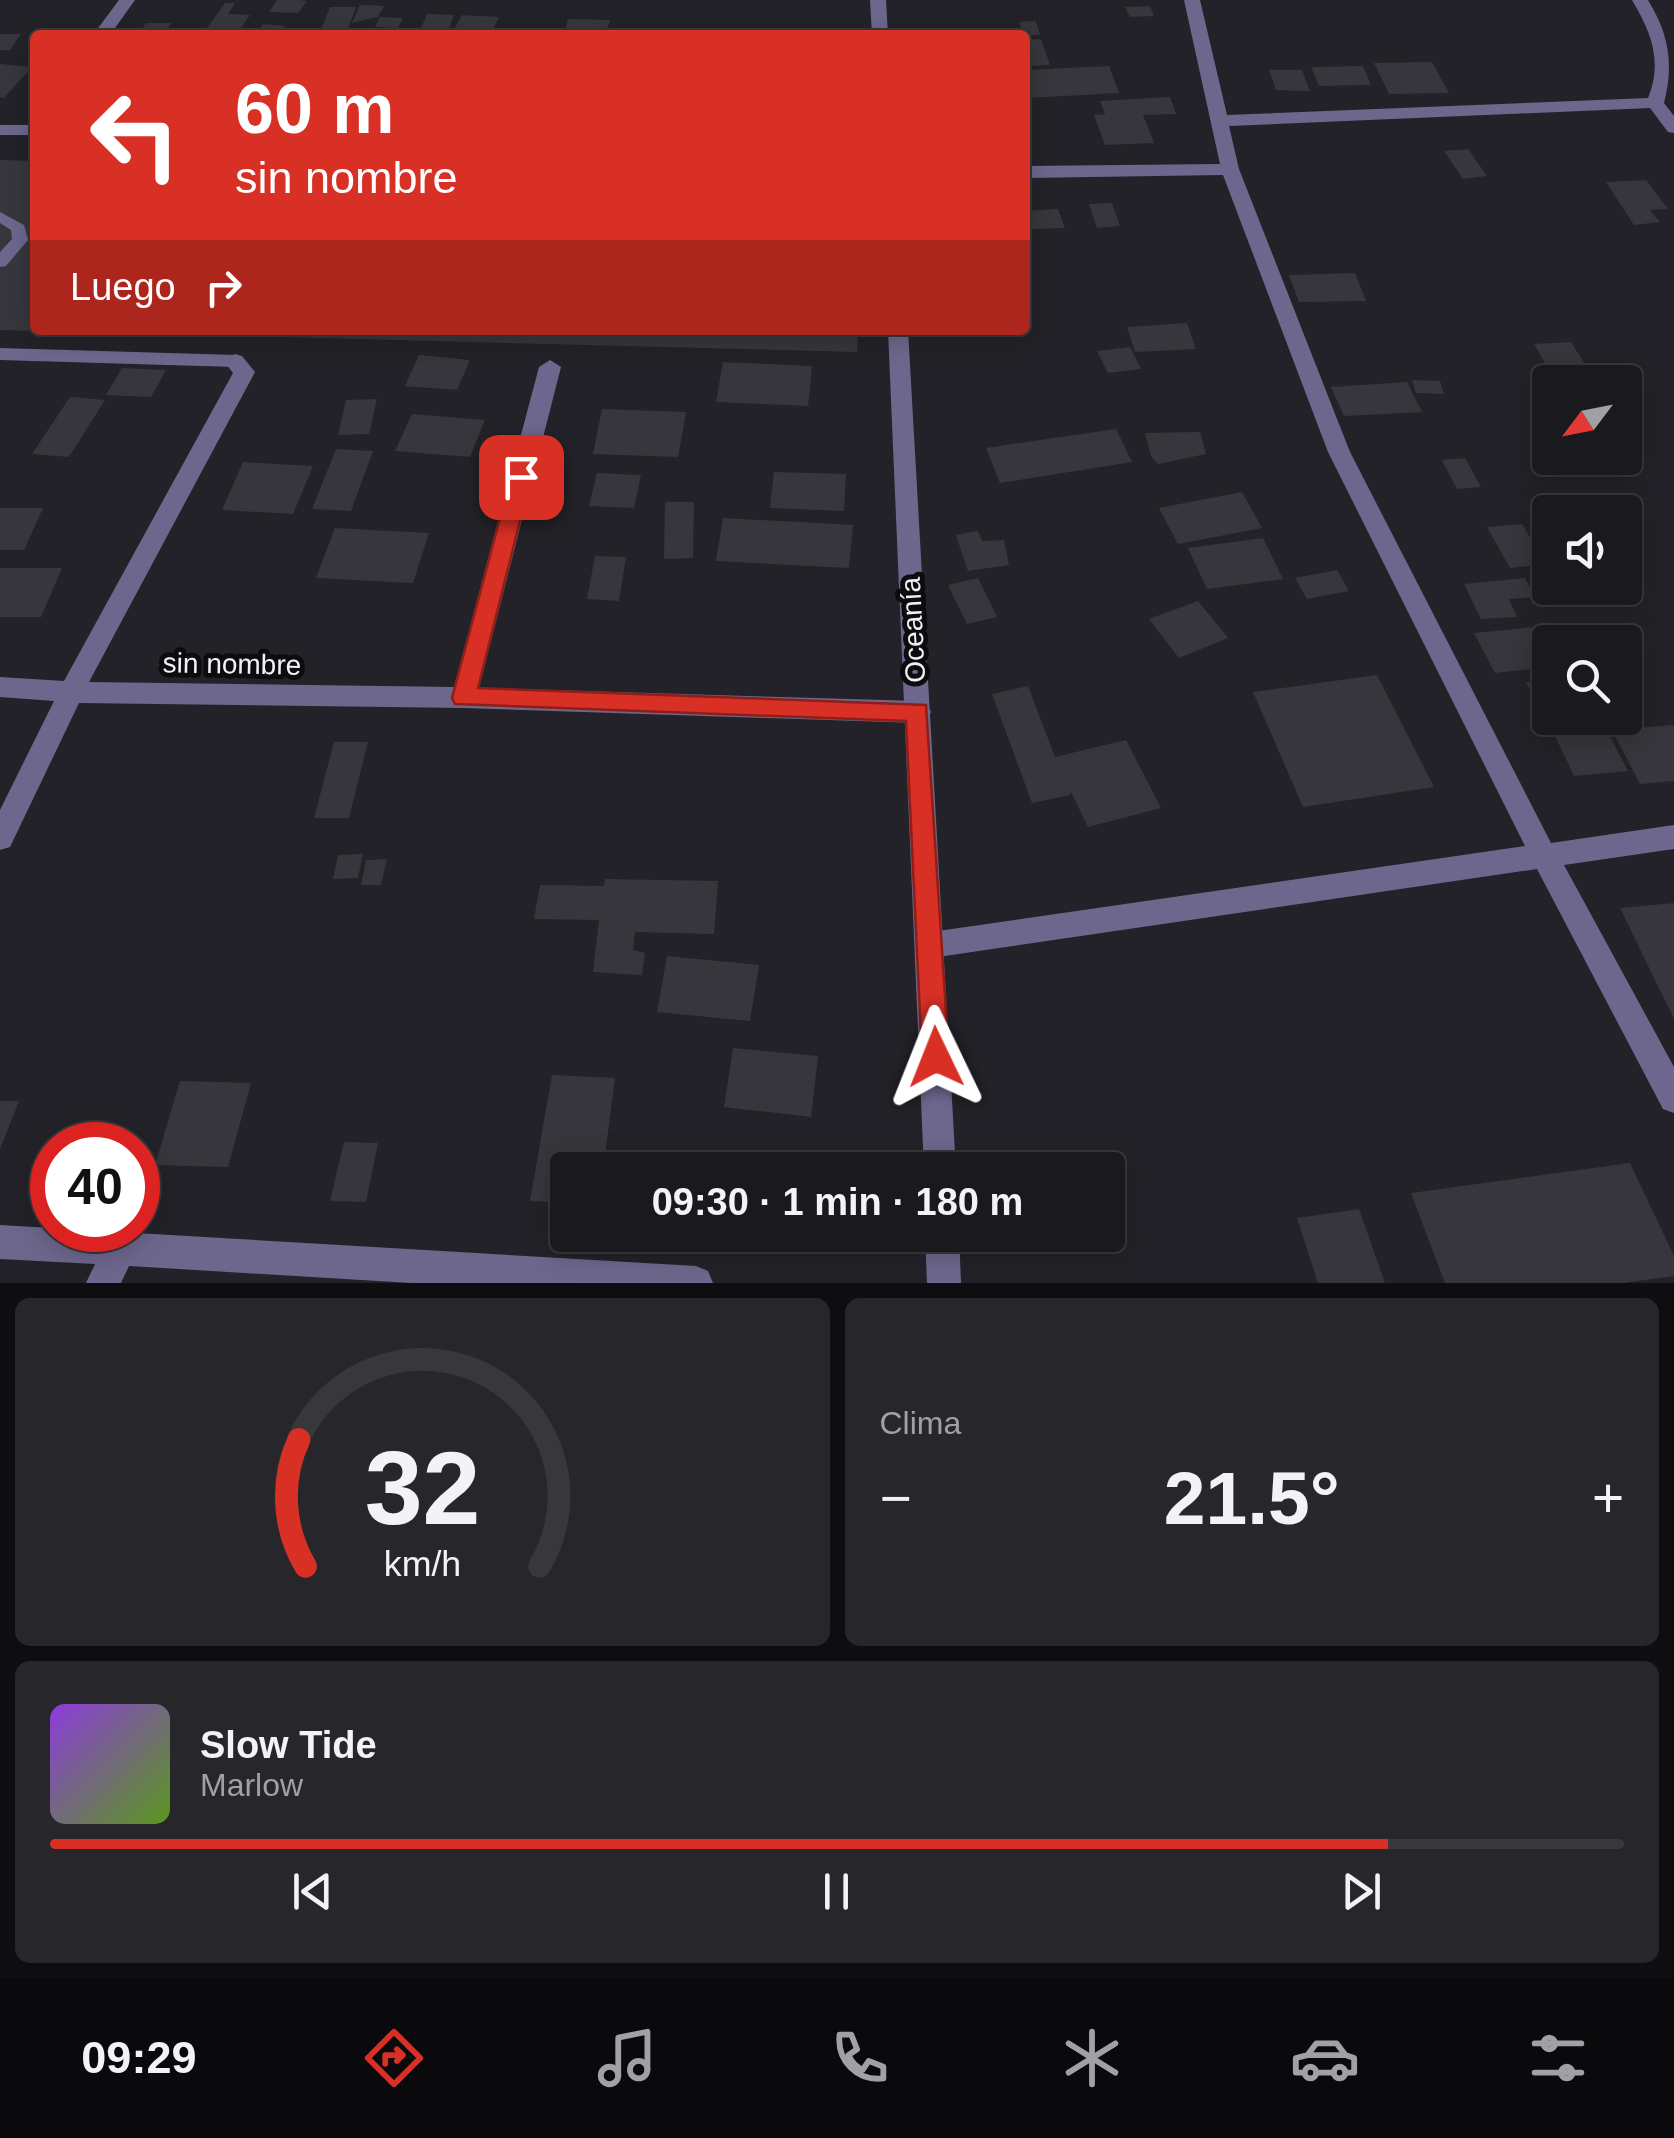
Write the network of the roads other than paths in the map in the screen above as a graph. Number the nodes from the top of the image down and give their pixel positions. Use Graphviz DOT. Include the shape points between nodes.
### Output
graph roads {
  1 [pos="126,0"];
  2 [pos="878,0"];
  3 [pos="1192,0"];
  4 [pos="1640,0"];
  5 [pos="105,30"];
  6 [pos="880,30"];
  7 [pos="1669,75"];
  8 [pos="1655,103"];
  9 [pos="1222,121"];
  10 [pos="30,128"];
  11 [pos="1674,128"];
  12 [pos="0,130"];
  13 [pos="1230,169"];
  14 [pos="1030,172"];
  15 [pos="0,217"];
  16 [pos="27,226"];
  17 [pos="0,262"];
  18 [pos="898,335"];
  19 [pos="0,354"];
  20 [pos="235,361"];
  21 [pos="550,367"];
  22 [pos="0,686"];
  23 [pos="71,692"];
  24 [pos="464,698"];
  25 [pos="918,712"];
  26 [pos="1674,837"];
  27 [pos="0,838"];
  28 [pos="1544,856"];
  29 [pos="931,944"];
  30 [pos="1674,1098"];
  31 [pos="939,1152"];
  32 [pos="0,1242"];
  33 [pos="30,1244"];
  34 [pos="119,1252"];
  35 [pos="155,1252"];
  36 [pos="943,1252"];
  37 [pos="103,1283"];
  38 [pos="696,1283"];
  39 [pos="944,1283"];
  1 -- 5 [label="street"];
  2 -- 6 [label="street"];
  3 -- 9 [label="street"];
  4 -- 7 [label="street" via="1664,38"];
  7 -- 8 [label="street"];
  8 -- 9 [label="street"];
  8 -- 11 [label="street"];
  9 -- 13 [label="street"];
  10 -- 12 [label="street"];
  13 -- 14 [label="street"];
  13 -- 28 [label="street" via="1340,452"];
  15 -- 16 [label="lane"];
  16 -- 17 [label="lane"];
  18 -- 25 [label="street, Oceanía"];
  19 -- 20 [label="lane"];
  20 -- 23 [label="street" via="244,372"];
  21 -- 24 [label="street"];
  22 -- 23 [label="street, sin nombre"];
  23 -- 24 [label="street, sin nombre"];
  23 -- 27 [label="street"];
  24 -- 25 [label="street, sin nombre"];
  25 -- 29 [label="street, Oceanía"];
  26 -- 28 [label="street"];
  28 -- 29 [label="street"];
  28 -- 30 [label="street"];
  29 -- 31 [label="street, Oceanía"];
  32 -- 33 [label="street"];
  34 -- 37 [label="street"];
  35 -- 38 [label="street"];
  36 -- 39 [label="street"];
}
